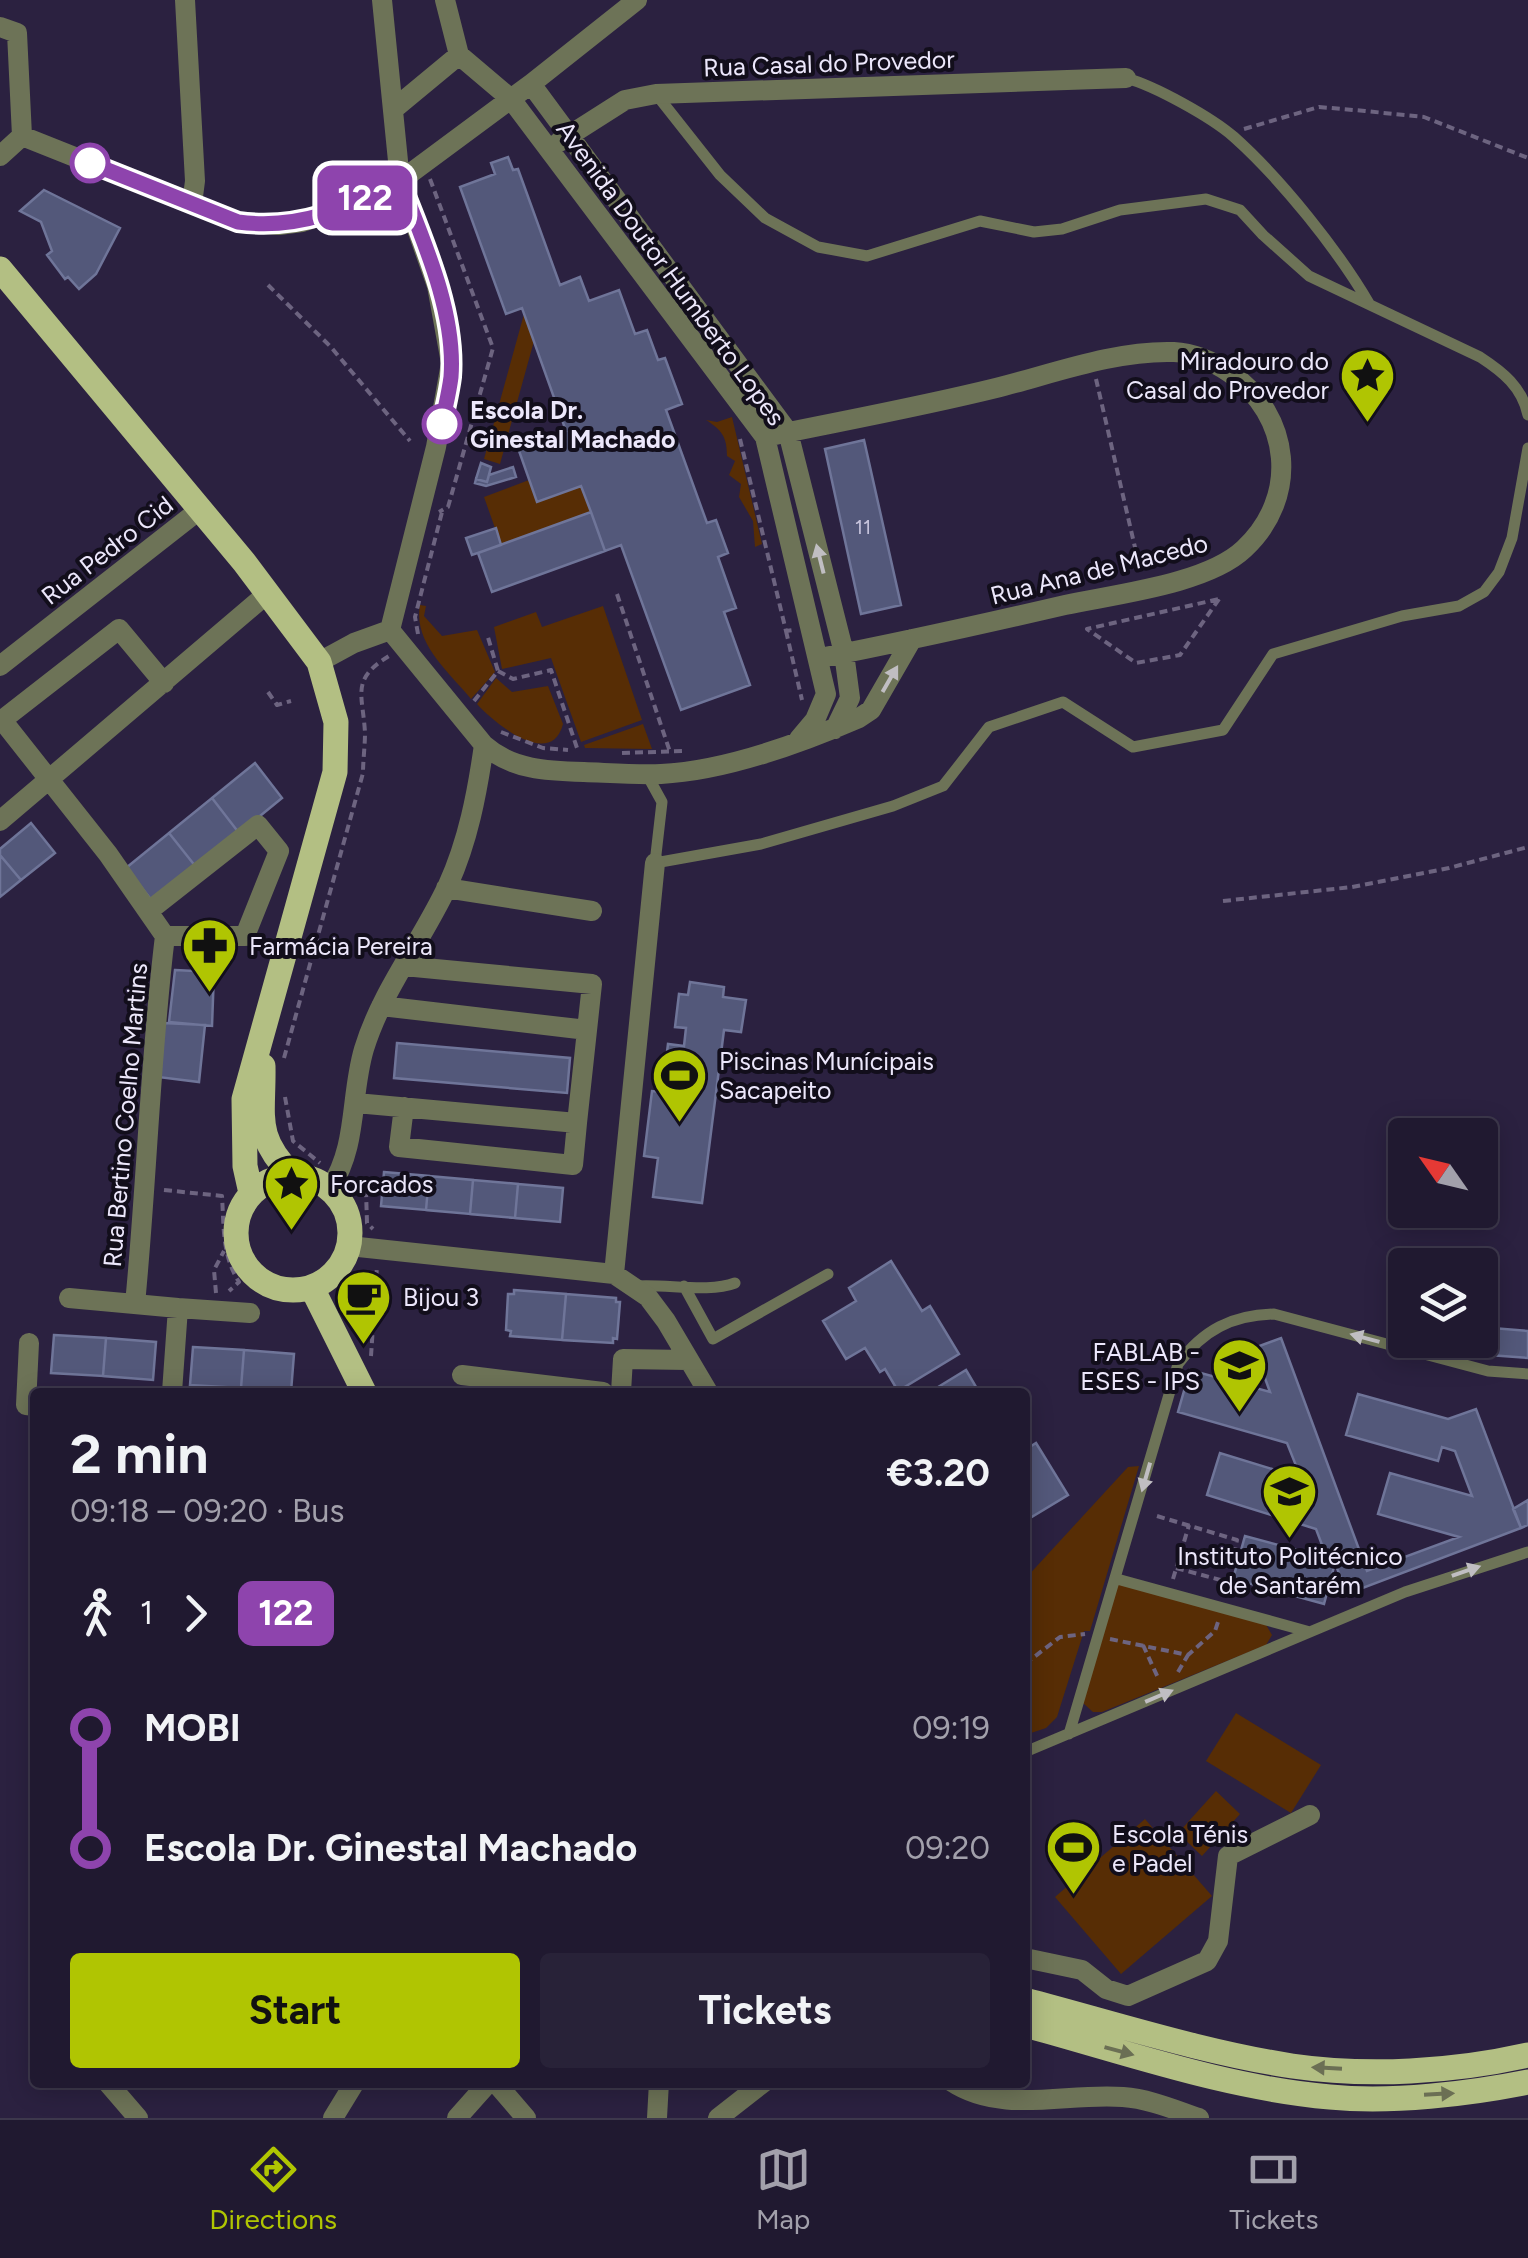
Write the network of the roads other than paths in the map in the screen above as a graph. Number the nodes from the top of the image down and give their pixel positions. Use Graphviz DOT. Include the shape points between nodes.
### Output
graph roads {
  1 [pos="185,0"];
  2 [pos="382,0"];
  3 [pos="445,0"];
  4 [pos="637,0"];
  5 [pos="0,27"];
  6 [pos="459,54"];
  7 [pos="1126,78"];
  8 [pos="531,84"];
  9 [pos="656,94"];
  10 [pos="510,99"];
  11 [pos="395,108"];
  12 [pos="568,135"];
  13 [pos="22,136"];
  14 [pos="550,149"];
  15 [pos="0,156"];
  16 [pos="400,181"];
  17 [pos="192,204"];
  18 [pos="0,269"];
  19 [pos="1372,308"];
  20 [pos="1528,415"];
  21 [pos="788,432"];
  22 [pos="765,437"];
  23 [pos="1528,448"];
  24 [pos="198,510"];
  25 [pos="268,593"];
  26 [pos="390,630"];
  27 [pos="912,640"];
  28 [pos="844,653"];
  29 [pos="820,658"];
  30 [pos="318,662"];
  31 [pos="0,666"];
  32 [pos="164,684"];
  33 [pos="835,729"];
  34 [pos="492,738"];
  35 [pos="799,740"];
  36 [pos="646,774"];
  37 [pos="49,781"];
  38 [pos="0,821"];
  39 [pos="655,862"];
  40 [pos="446,888"];
  41 [pos="150,910"];
  42 [pos="592,911"];
  43 [pos="165,936"];
  44 [pos="404,966"];
  45 [pos="381,1006"];
  46 [pos="587,1030"];
  47 [pos="262,1041"];
  48 [pos="356,1102"];
  49 [pos="404,1107"];
  50 [pos="578,1124"];
  51 [pos="292,1175"];
  52 [pos="336,1180"];
  53 [pos="251,1193"];
  54 [pos="350,1246"];
  55 [pos="614,1274"];
  56 [pos="828,1274"];
  57 [pos="735,1283"];
  58 [pos="684,1286"];
  59 [pos="633,1287"];
  60 [pos="312,1288"];
  61 [pos="68,1298"];
  62 [pos="134,1304"];
  63 [pos="178,1308"];
  64 [pos="250,1312"];
  65 [pos="29,1343"];
  66 [pos="687,1360"];
  67 [pos="1528,1374"];
  68 [pos="462,1375"];
  69 [pos="172,1388"];
  70 [pos="362,1388"];
  71 [pos="561,1388"];
  72 [pos="621,1388"];
  73 [pos="705,1388"];
  74 [pos="30,1406"];
  75 [pos="1528,1552"];
  76 [pos="1116,1579"];
  77 [pos="1312,1632"];
  78 [pos="1070,1734"];
  79 [pos="1030,1750"];
  80 [pos="1310,1816"];
  81 [pos="1030,1959"];
  82 [pos="1030,2001"];
  83 [pos="1030,2026"];
  84 [pos="1528,2055"];
  85 [pos="1528,2082"];
  86 [pos="112,2088"];
  87 [pos="350,2088"];
  88 [pos="486,2088"];
  89 [pos="498,2088"];
  90 [pos="659,2088"];
  91 [pos="756,2088"];
  92 [pos="967,2088"];
  93 [pos="138,2118"];
  94 [pos="333,2118"];
  95 [pos="457,2118"];
  96 [pos="526,2118"];
  97 [pos="657,2118"];
  98 [pos="718,2118"];
  99 [pos="1200,2118"];
  1 -- 17 [label="street"];
  2 -- 11 [label="street"];
  3 -- 6 [label="street"];
  4 -- 8 [label="street"];
  5 -- 13 [label="street" via="17,33"];
  6 -- 10 [label="street, Avenida Doutor Humberto Lopes"];
  6 -- 11 [label="street"];
  7 -- 9 [label="street, Rua Casal do Provedor"];
  7 -- 19 [label="lane" via="1146,83 1230,134 1304,214"];
  8 -- 10 [label="street"];
  8 -- 12 [label="street"];
  9 -- 12 [label="street, Rua Casal do Provedor" via="625,100"];
  9 -- 19 [label="lane" via="720,175 765,218 818,247 867,256 980,221 1034,232 1120,210 1206,199 1240,210 1309,276"];
  10 -- 14 [label="street, Avenida Doutor Humberto Lopes"];
  10 -- 16 [label="street"];
  11 -- 16 [label="street"];
  12 -- 14 [label="street, Rua Casal do Provedor"];
  12 -- 21 [label="street"];
  13 -- 15 [label="street"];
  13 -- 17 [label="street"];
  14 -- 22 [label="street, Avenida Doutor Humberto Lopes"];
  16 -- 17 [label="street" via="348,207 278,225 238,222"];
  16 -- 26 [label="street" via="437,286 451,363"];
  18 -- 24 [label="main road"];
  19 -- 20 [label="lane" via="1506,374"];
  21 -- 22 [label="street, Rua Ana de Macedo"];
  21 -- 27 [label="street, Rua Ana de Macedo" via="1092,363 1174,352 1205,359 1248,386 1277,428 1279,491 1260,532 1224,564"];
  28 -- 21 [label="street, one-way"];
  22 -- 29 [label="street, Avenida Doutor Humberto Lopes"];
  23 -- 39 [label="lane" via="1512,538 1484,592 1459,606 1273,654 1223,730 1134,747 1063,702 990,727 943,786 910,799 761,844"];
  24 -- 25 [label="main road"];
  24 -- 31 [label="street, Rua Pedro Cid"];
  25 -- 30 [label="main road"];
  25 -- 32 [label="street"];
  26 -- 30 [label="street"];
  26 -- 34 [label="street"];
  27 -- 28 [label="street, Rua Ana de Macedo"];
  33 -- 27 [label="street, one-way" via="872,710"];
  28 -- 29 [label="street, Rua Ana de Macedo"];
  28 -- 33 [label="street" via="850,698"];
  29 -- 35 [label="street, Avenida Doutor Humberto Lopes" via="826,694"];
  30 -- 47 [label="main road" via="336,722 335,772"];
  32 -- 37 [label="street"];
  32 -- 37 [label="street, Rua Bertino Coelho Martins" via="120,629 2,720"];
  33 -- 35 [label="street"];
  34 -- 36 [label="street" via="499,758 517,766"];
  34 -- 40 [label="street"];
  35 -- 36 [label="street" via="708,767"];
  36 -- 39 [label="lane" via="662,802"];
  37 -- 38 [label="street"];
  37 -- 41 [label="street, Rua Bertino Coelho Martins"];
  39 -- 55 [label="street"];
  40 -- 42 [label="street"];
  40 -- 44 [label="street"];
  41 -- 43 [label="street, Rua Bertino Coelho Martins"];
  41 -- 43 [label="street" via="258,825 279,851 245,936"];
  43 -- 62 [label="street, Rua Bertino Coelho Martins"];
  44 -- 45 [label="street"];
  44 -- 46 [label="street" via="592,984"];
  45 -- 46 [label="street"];
  45 -- 48 [label="street" via="364,1050"];
  46 -- 50 [label="street"];
  47 -- 51 [label="main road" via="261,1129"];
  47 -- 53 [label="main road" via="244,1099"];
  48 -- 49 [label="street"];
  48 -- 52 [label="street"];
  49 -- 50 [label="street"];
  49 -- 50 [label="street" via="398,1147 554,1163 573,1164"];
  51 -- 52 [label="main road"];
  51 -- 53 [label="main road"];
  52 -- 54 [label="main road"];
  53 -- 60 [label="main road" via="236,1228 244,1264 274,1288"];
  54 -- 55 [label="street"];
  54 -- 60 [label="main road" via="342,1264"];
  55 -- 59 [label="street"];
  56 -- 58 [label="lane" via="712,1339"];
  57 -- 58 [label="lane" via="720,1289"];
  58 -- 59 [label="lane"];
  59 -- 66 [label="street" via="666,1320"];
  60 -- 70 [label="main road"];
  61 -- 62 [label="street"];
  62 -- 63 [label="street, Rua Bertino Coelho Martins"];
  63 -- 64 [label="street, Rua Bertino Coelho Martins"];
  63 -- 69 [label="street"];
  65 -- 74 [label="street"];
  66 -- 72 [label="street" via="623,1359"];
  66 -- 73 [label="street"];
  67 -- 76 [label="lane, one-way" via="1488,1371 1274,1314 1226,1321 1178,1364"];
  68 -- 71 [label="street"];
  77 -- 75 [label="lane, one-way" via="1405,1592"];
  76 -- 77 [label="lane"];
  76 -- 78 [label="lane"];
  78 -- 77 [label="lane, one-way"];
  78 -- 79 [label="lane"];
  80 -- 81 [label="street" via="1228,1856 1218,1940 1207,1960 1128,1996 1082,1970"];
  84 -- 82 [label="main road, one-way" via="1439,2068 1294,2066"];
  83 -- 85 [label="main road, one-way" via="1259,2087 1333,2098 1476,2092"];
  86 -- 93 [label="street"];
  87 -- 94 [label="street"];
  88 -- 95 [label="street"];
  89 -- 96 [label="street"];
  90 -- 97 [label="street"];
  91 -- 98 [label="street"];
  92 -- 99 [label="street" via="1014,2100 1126,2097"];
}
